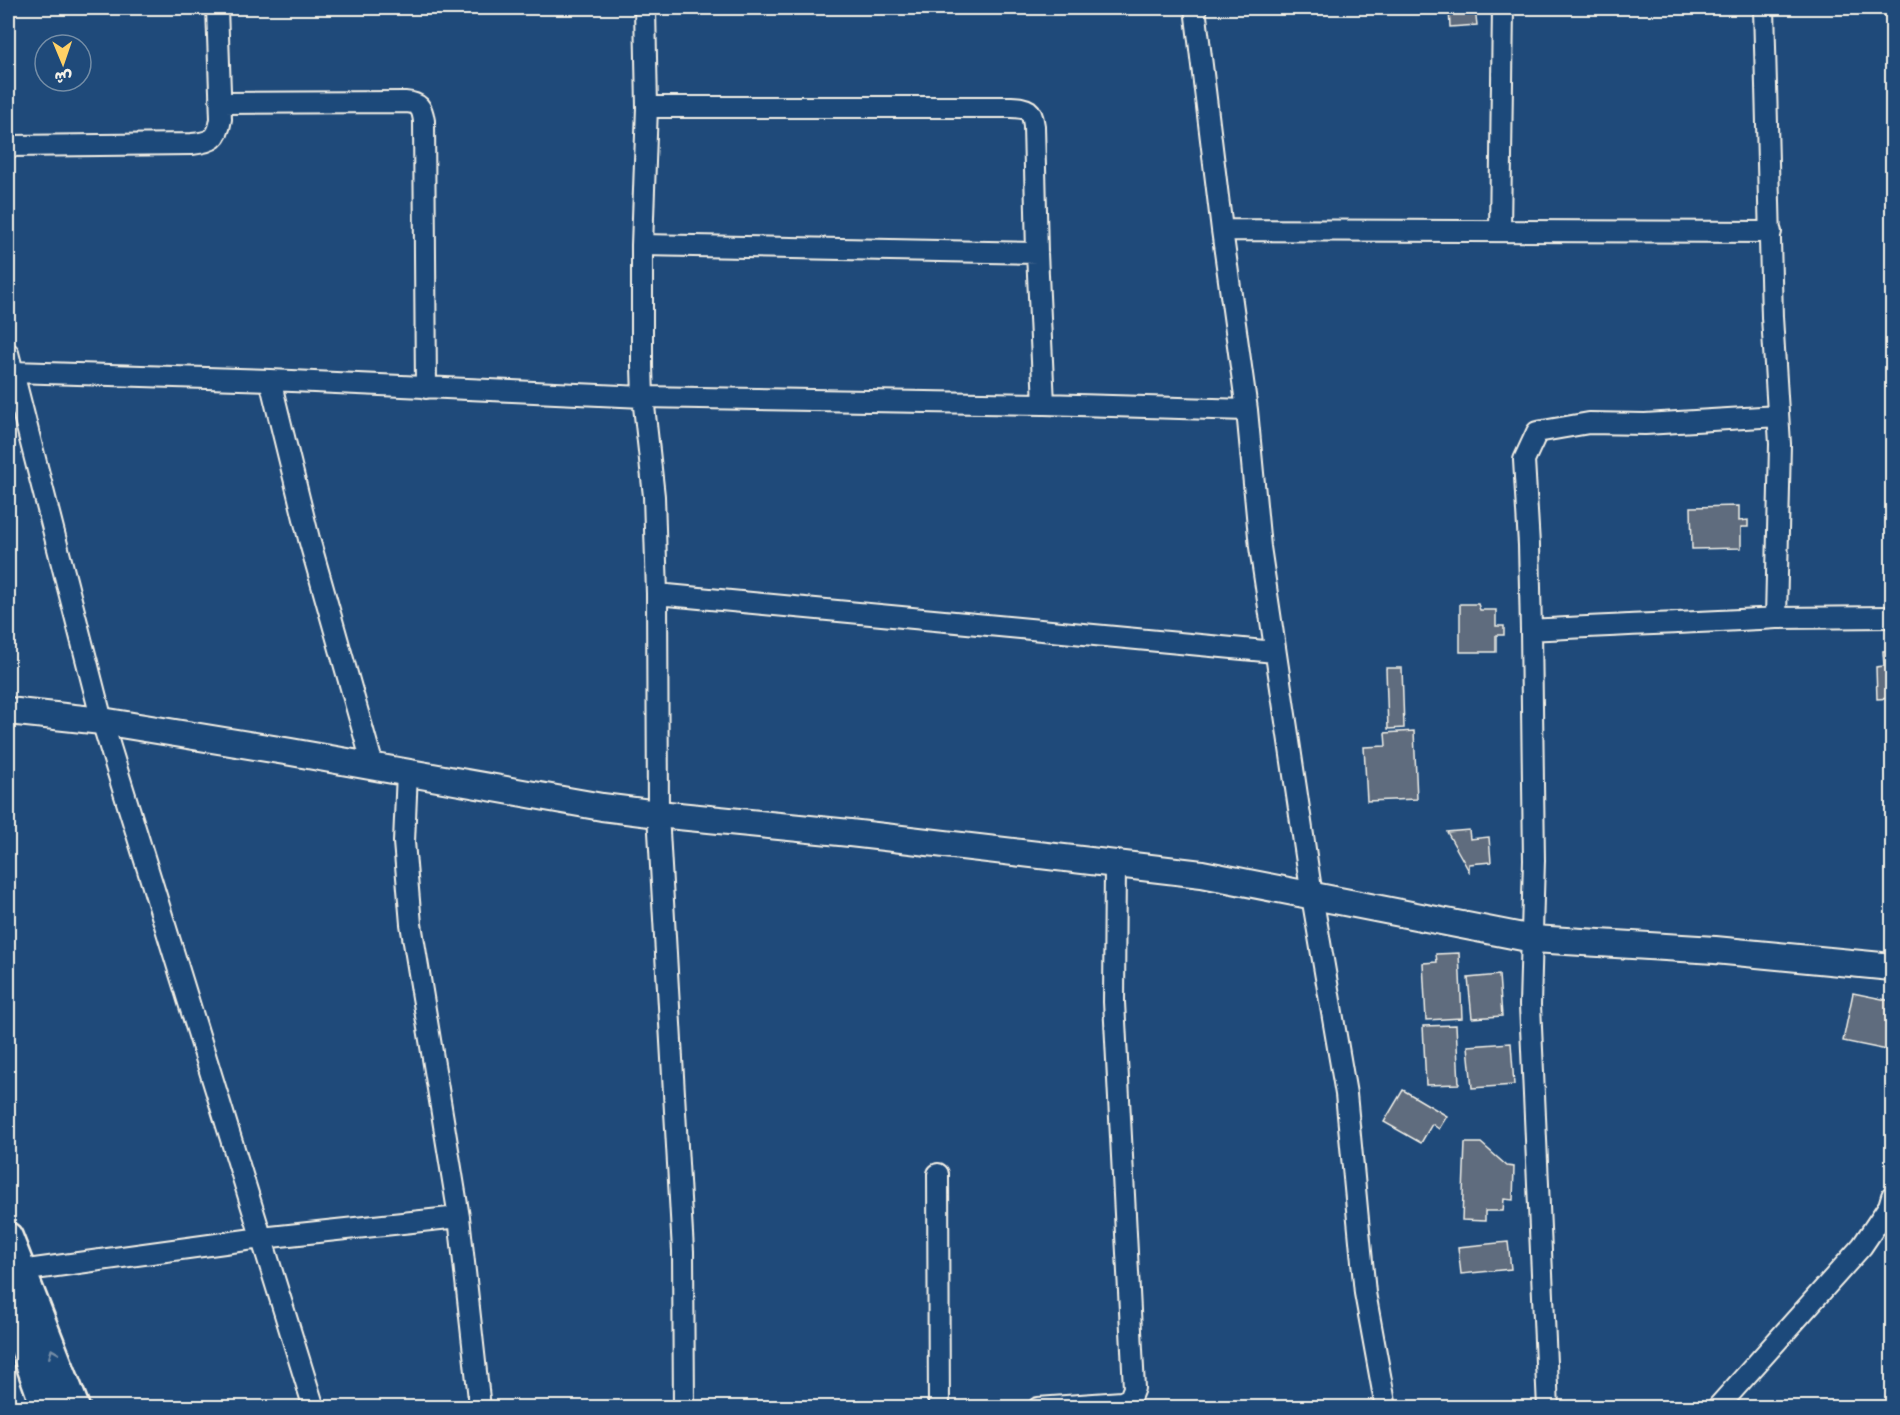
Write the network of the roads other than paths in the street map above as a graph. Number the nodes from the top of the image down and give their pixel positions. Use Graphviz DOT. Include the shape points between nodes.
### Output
graph roads {
  1 [pos="217,8"];
  2 [pos="645,8"];
  3 [pos="1195,8"];
  4 [pos="1503,8"];
  5 [pos="1764,8"];
  6 [pos="221,103"];
  7 [pos="647,107"];
  8 [pos="8,146"];
  9 [pos="1222,230"];
  10 [pos="1500,231"];
  11 [pos="1771,232"];
  12 [pos="642,245"];
  13 [pos="1037,253"];
  14 [pos="10,362"];
  15 [pos="270,380"];
  16 [pos="426,388"];
  17 [pos="643,397"];
  18 [pos="1044,404"];
  19 [pos="1246,410"];
  20 [pos="1778,416"];
  21 [pos="657,594"];
  22 [pos="1893,617"];
  23 [pos="1776,618"];
  24 [pos="1531,630"];
  25 [pos="1275,652"];
  26 [pos="8,711"];
  27 [pos="102,721"];
  28 [pos="373,766"];
  29 [pos="407,772"];
  30 [pos="658,814"];
  31 [pos="1115,864"];
  32 [pos="1312,896"];
  33 [pos="1533,939"];
  34 [pos="1893,967"];
  35 [pos="938,1174"];
  36 [pos="1893,1196"];
  37 [pos="459,1217"];
  38 [pos="8,1237"];
  39 [pos="261,1238"];
  40 [pos="20,1271"];
  41 [pos="8,1301"];
  42 [pos="46,1407"];
  43 [pos="75,1407"];
  44 [pos="314,1407"];
  45 [pos="480,1407"];
  46 [pos="684,1407"];
  47 [pos="939,1407"];
  48 [pos="1038,1407"];
  49 [pos="1053,1407"];
  50 [pos="1386,1407"];
  51 [pos="1548,1407"];
  52 [pos="1717,1407"];
  1 -- 6 [label="street"];
  2 -- 7 [label="street"];
  3 -- 9 [label="street"];
  4 -- 10 [label="street"];
  5 -- 11 [label="street"];
  6 -- 8 [label="street" via="220,130 214,139 203,143"];
  6 -- 16 [label="street" via="414,102 419,106 424,121"];
  7 -- 12 [label="street"];
  7 -- 13 [label="street" via="1028,109 1034,126"];
  9 -- 10 [label="street"];
  9 -- 19 [label="street"];
  10 -- 11 [label="street"];
  11 -- 20 [label="street"];
  12 -- 13 [label="street"];
  12 -- 17 [label="street"];
  13 -- 18 [label="street"];
  14 -- 15 [label="street"];
  14 -- 27 [label="street"];
  15 -- 16 [label="street"];
  15 -- 28 [label="street" via="309,539"];
  16 -- 17 [label="street"];
  17 -- 18 [label="street"];
  17 -- 21 [label="street" via="651,462"];
  18 -- 19 [label="street"];
  19 -- 25 [label="street"];
  20 -- 23 [label="street"];
  20 -- 24 [label="street" via="1645,424 1589,423 1537,432 1524,460"];
  21 -- 25 [label="street"];
  21 -- 30 [label="street"];
  22 -- 23 [label="street"];
  23 -- 24 [label="street"];
  24 -- 33 [label="street"];
  25 -- 32 [label="street"];
  26 -- 27 [label="street"];
  27 -- 28 [label="street"];
  27 -- 39 [label="street"];
  28 -- 29 [label="street"];
  29 -- 30 [label="street"];
  29 -- 37 [label="street" via="404,842 411,924"];
  30 -- 31 [label="street"];
  30 -- 46 [label="street" via="683,1251"];
  31 -- 32 [label="street" via="1202,874"];
  31 -- 49 [label="street" via="1114,1002 1134,1388 1130,1398 1122,1402"];
  32 -- 33 [label="street"];
  32 -- 50 [label="street" via="1346,1094 1365,1293"];
  33 -- 34 [label="street" via="1715,950"];
  33 -- 51 [label="street" via="1531,1047"];
  35 -- 47 [label="street"];
  36 -- 52 [label="street" via="1862,1246"];
  37 -- 39 [label="street"];
  37 -- 45 [label="street"];
  38 -- 40 [label="main road"];
  39 -- 40 [label="street"];
  39 -- 44 [label="street"];
  43 -- 40 [label="main road, one-way"];
  41 -- 42 [label="main road"];
  48 -- 49 [label="street"];
}
